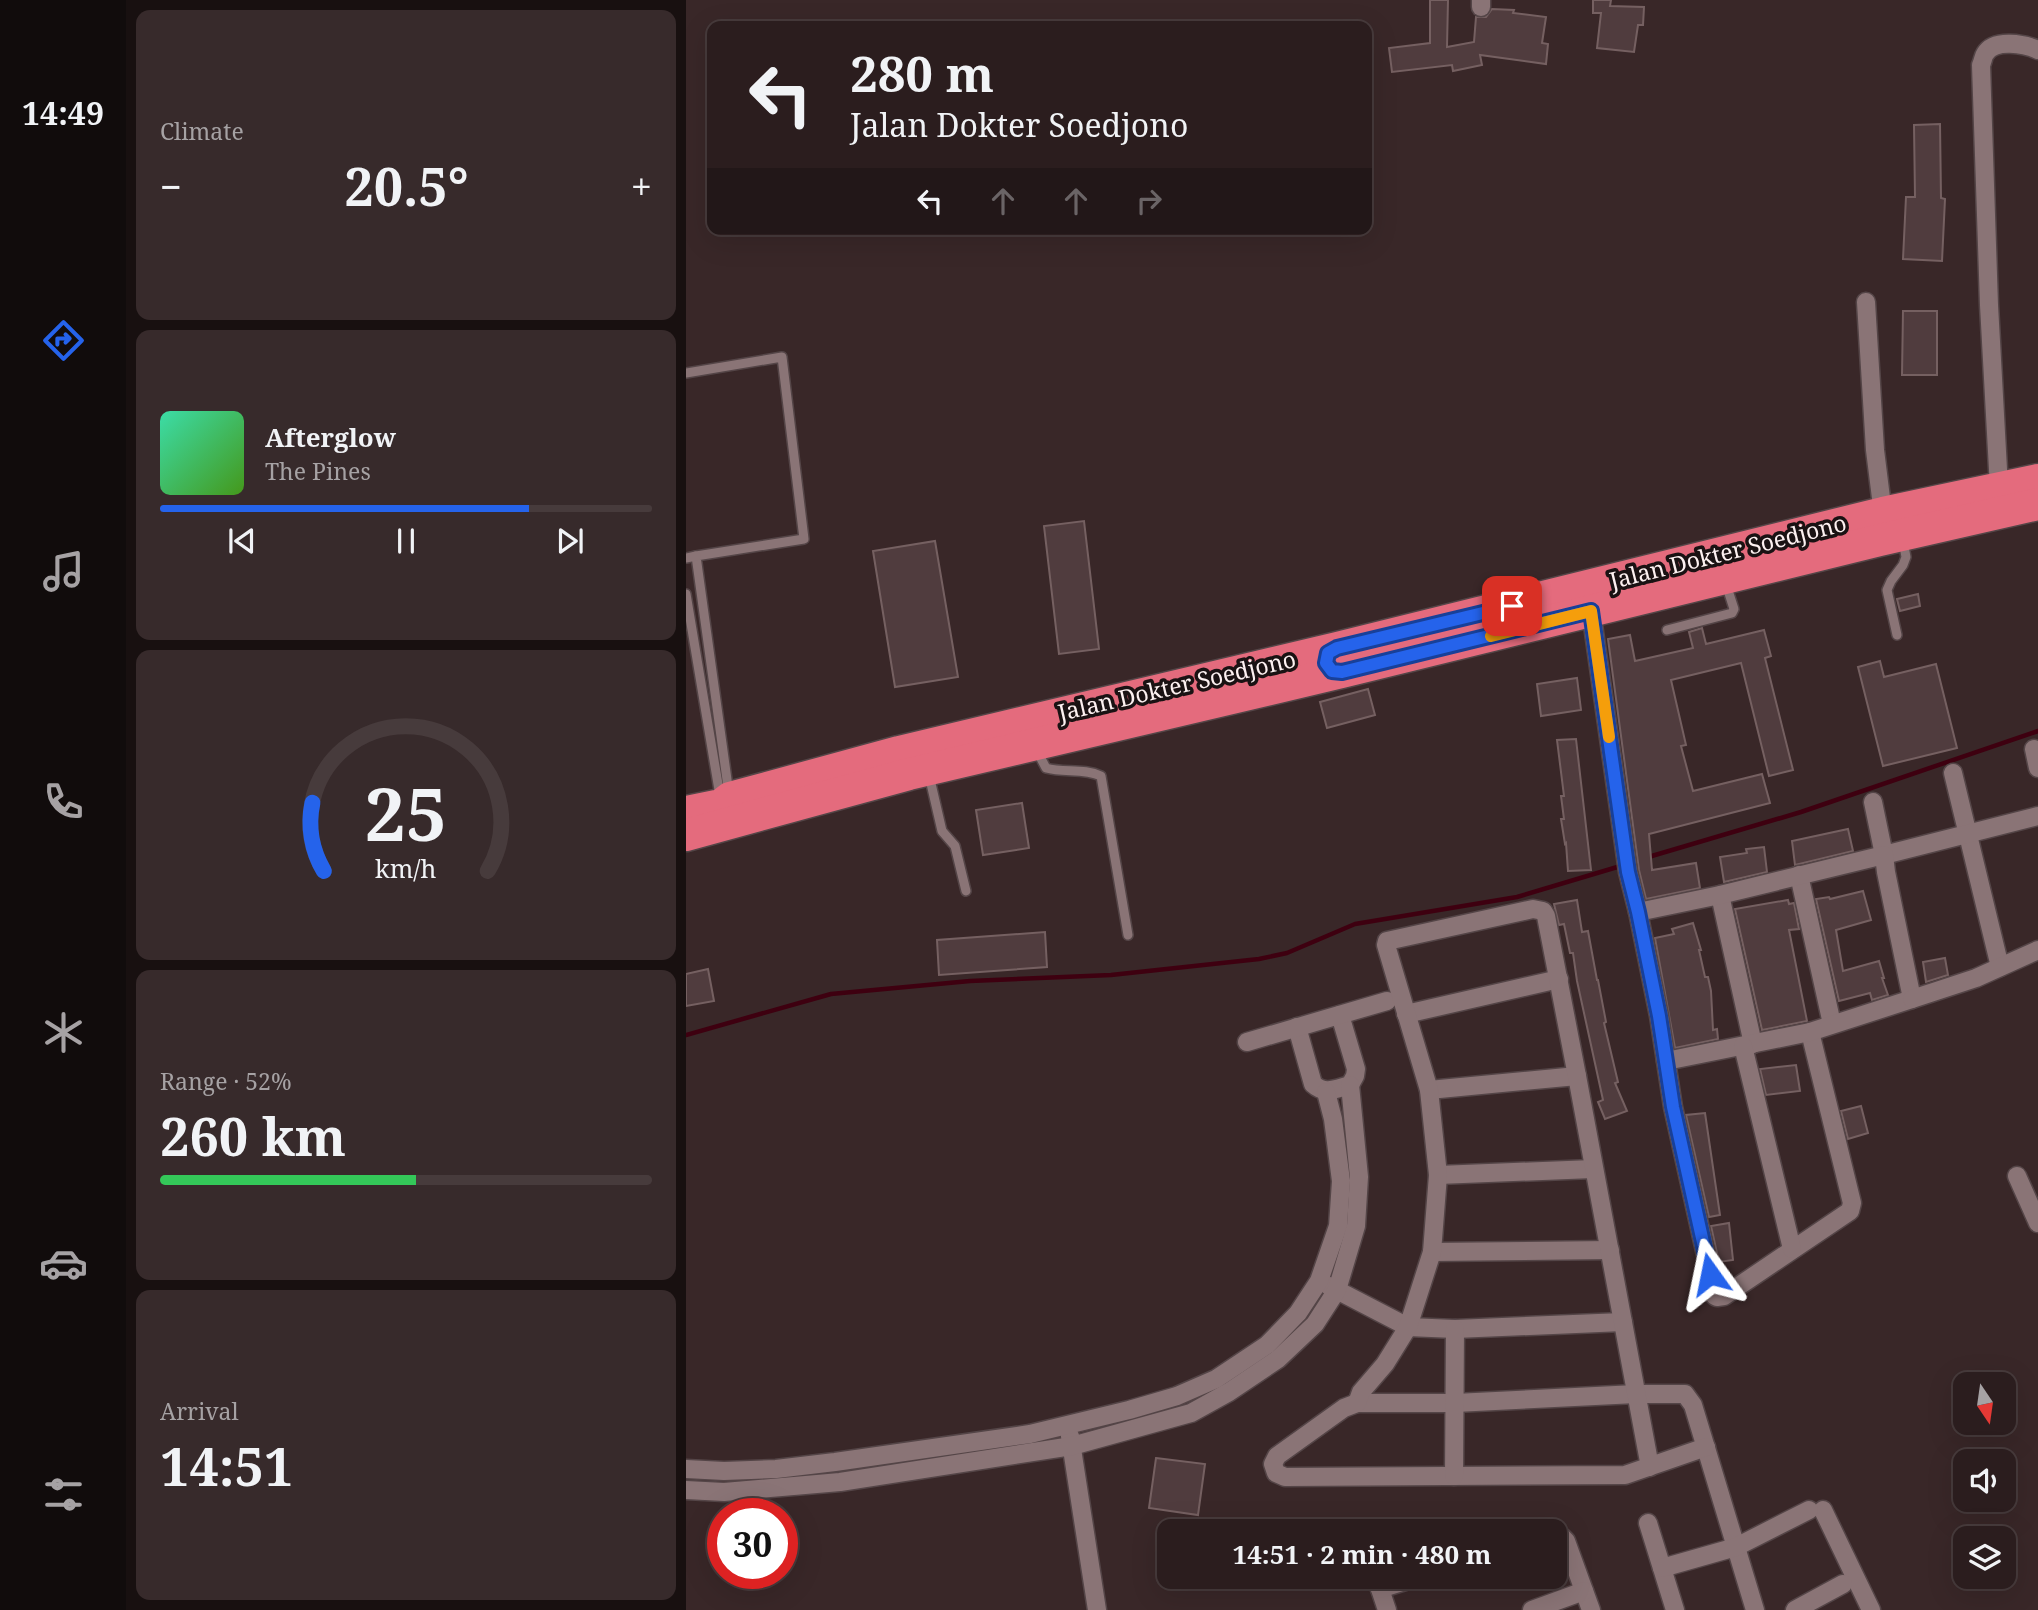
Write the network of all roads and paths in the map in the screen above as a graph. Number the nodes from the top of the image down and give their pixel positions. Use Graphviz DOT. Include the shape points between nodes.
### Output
graph roads {
  1 [pos="2038,50"];
  2 [pos="1866,302"];
  3 [pos="686,373"];
  4 [pos="2038,480"];
  5 [pos="1998,481"];
  6 [pos="2038,504"];
  7 [pos="1888,523"];
  8 [pos="696,556"];
  9 [pos="686,558"];
  10 [pos="1724,579"];
  11 [pos="686,594"];
  12 [pos="1591,611"];
  13 [pos="1667,630"];
  14 [pos="1897,635"];
  15 [pos="1340,660"];
  16 [pos="1301,669"];
  17 [pos="1034,744"];
  18 [pos="2034,749"];
  19 [pos="923,761"];
  20 [pos="2038,768"];
  21 [pos="1953,772"];
  22 [pos="726,801"];
  23 [pos="1873,802"];
  24 [pos="686,812"];
  25 [pos="2038,816"];
  26 [pos="686,835"];
  27 [pos="1967,835"];
  28 [pos="1884,855"];
  29 [pos="1799,875"];
  30 [pos="966,891"];
  31 [pos="1720,895"];
  32 [pos="1638,912"];
  33 [pos="1128,934"];
  34 [pos="2038,950"];
  35 [pos="2000,967"];
  36 [pos="1559,979"];
  37 [pos="1912,999"];
  38 [pos="1387,1001"];
  39 [pos="1406,1014"];
  40 [pos="1340,1015"];
  41 [pos="1832,1024"];
  42 [pos="1297,1027"];
  43 [pos="1810,1032"];
  44 [pos="1247,1042"];
  45 [pos="1748,1045"];
  46 [pos="1666,1061"];
  47 [pos="1577,1076"];
  48 [pos="1350,1085"];
  49 [pos="1429,1090"];
  50 [pos="1326,1092"];
  51 [pos="1593,1169"];
  52 [pos="1438,1175"];
  53 [pos="2017,1175"];
  54 [pos="2038,1223"];
  55 [pos="1792,1249"];
  56 [pos="1610,1250"];
  57 [pos="1432,1252"];
  58 [pos="1319,1281"];
  59 [pos="1337,1290"];
  60 [pos="1623,1322"];
  61 [pos="1408,1327"];
  62 [pos="1455,1329"];
  63 [pos="1636,1394"];
  64 [pos="1357,1403"];
  65 [pos="1455,1403"];
  66 [pos="1068,1426"];
  67 [pos="1072,1446"];
  68 [pos="1706,1447"];
  69 [pos="1650,1467"];
  70 [pos="776,1468"];
  71 [pos="686,1469"];
  72 [pos="1454,1476"];
  73 [pos="778,1488"];
  74 [pos="686,1490"];
  75 [pos="1648,1523"];
  76 [pos="1567,1544"];
  77 [pos="1736,1547"];
  78 [pos="1662,1568"];
  79 [pos="1843,1584"];
  80 [pos="1380,1589"];
  81 [pos="1584,1591"];
  82 [pos="1097,1610"];
  83 [pos="1387,1610"];
  84 [pos="1532,1610"];
  85 [pos="1591,1610"];
  86 [pos="1675,1610"];
  87 [pos="1755,1610"];
  88 [pos="1795,1610"];
  89 [pos="1871,1610"];
  1 -- 5 [label="street" via="2026,45 1993,46 1981,65"];
  2 -- 7 [label="street" via="1878,467"];
  3 -- 8 [label="lane" via="782,357 804,538"];
  4 -- 5 [label="highway, Jalan Dokter Soedjono"];
  5 -- 7 [label="highway, Jalan Dokter Soedjono"];
  6 -- 7 [label="highway, Jalan Dokter Soedjono"];
  7 -- 10 [label="highway, Jalan Dokter Soedjono"];
  7 -- 14 [label="lane" via="1906,557 1887,590"];
  7 -- 15 [label="highway, Jalan Dokter Soedjono"];
  8 -- 9 [label="lane"];
  8 -- 22 [label="lane"];
  10 -- 12 [label="highway, Jalan Dokter Soedjono"];
  10 -- 13 [label="lane" via="1732,614"];
  11 -- 22 [label="lane"];
  12 -- 15 [label="highway, Jalan Dokter Soedjono"];
  12 -- 32 [label="street" via="1623,844"];
  15 -- 16 [label="highway, Jalan Dokter Soedjono"];
  16 -- 17 [label="highway, Jalan Dokter Soedjono"];
  16 -- 19 [label="highway, Jalan Dokter Soedjono"];
  17 -- 19 [label="highway, Jalan Dokter Soedjono"];
  17 -- 33 [label="lane" via="1046,768 1101,776"];
  18 -- 20 [label="street"];
  19 -- 22 [label="highway, Jalan Dokter Soedjono"];
  19 -- 26 [label="highway, Jalan Dokter Soedjono"];
  19 -- 30 [label="lane" via="942,831 956,846"];
  21 -- 27 [label="street"];
  22 -- 24 [label="highway, Jalan Dokter Soedjono"];
  23 -- 28 [label="street"];
  25 -- 27 [label="street"];
  27 -- 28 [label="street"];
  27 -- 35 [label="street"];
  28 -- 29 [label="street"];
  28 -- 37 [label="street"];
  29 -- 31 [label="street"];
  29 -- 41 [label="street"];
  31 -- 32 [label="street"];
  31 -- 45 [label="street"];
  32 -- 46 [label="street"];
  34 -- 35 [label="street"];
  35 -- 37 [label="street"];
  36 -- 39 [label="street"];
  36 -- 39 [label="street" via="1543,911 1533,909 1387,940"];
  36 -- 47 [label="street"];
  37 -- 41 [label="street"];
  38 -- 40 [label="street"];
  39 -- 49 [label="street"];
  40 -- 42 [label="street"];
  40 -- 48 [label="street" via="1356,1069"];
  41 -- 43 [label="street"];
  42 -- 44 [label="street"];
  42 -- 50 [label="street" via="1313,1084"];
  43 -- 45 [label="street"];
  43 -- 55 [label="street" via="1852,1203 1848,1213"];
  45 -- 46 [label="street"];
  45 -- 55 [label="street"];
  46 -- 55 [label="street" via="1715,1296 1724,1296"];
  47 -- 49 [label="street"];
  47 -- 51 [label="street"];
  48 -- 50 [label="street"];
  48 -- 59 [label="street" via="1358,1202 1356,1226"];
  49 -- 52 [label="street"];
  50 -- 58 [label="street" via="1340,1181 1338,1226"];
  51 -- 52 [label="street"];
  51 -- 56 [label="street"];
  52 -- 57 [label="street"];
  53 -- 54 [label="street"];
  56 -- 57 [label="street"];
  56 -- 60 [label="street"];
  57 -- 61 [label="street"];
  58 -- 59 [label="street"];
  58 -- 66 [label="street" via="1298,1313 1267,1345 1216,1378 1177,1396"];
  59 -- 61 [label="street"];
  59 -- 67 [label="street" via="1315,1324 1278,1359 1229,1392 1191,1413"];
  60 -- 62 [label="street"];
  60 -- 63 [label="street"];
  61 -- 62 [label="street"];
  61 -- 64 [label="street"];
  62 -- 65 [label="street"];
  63 -- 65 [label="street"];
  63 -- 68 [label="street" via="1685,1394"];
  63 -- 69 [label="street"];
  64 -- 65 [label="street"];
  64 -- 72 [label="street" via="1277,1456 1273,1464 1276,1473 1285,1477"];
  65 -- 72 [label="street"];
  66 -- 67 [label="street"];
  66 -- 70 [label="street"];
  67 -- 73 [label="street"];
  67 -- 82 [label="street"];
  68 -- 69 [label="street"];
  68 -- 77 [label="street"];
  69 -- 72 [label="street" via="1625,1475"];
  70 -- 71 [label="street"];
  70 -- 73 [label="street"];
  73 -- 74 [label="street"];
  75 -- 78 [label="street"];
  76 -- 81 [label="street"];
  77 -- 78 [label="street"];
  77 -- 87 [label="street"];
  77 -- 89 [label="street" via="1816,1510"];
  78 -- 86 [label="street"];
  79 -- 88 [label="street"];
  80 -- 83 [label="street"];
  81 -- 84 [label="street"];
  81 -- 85 [label="street"];
}
